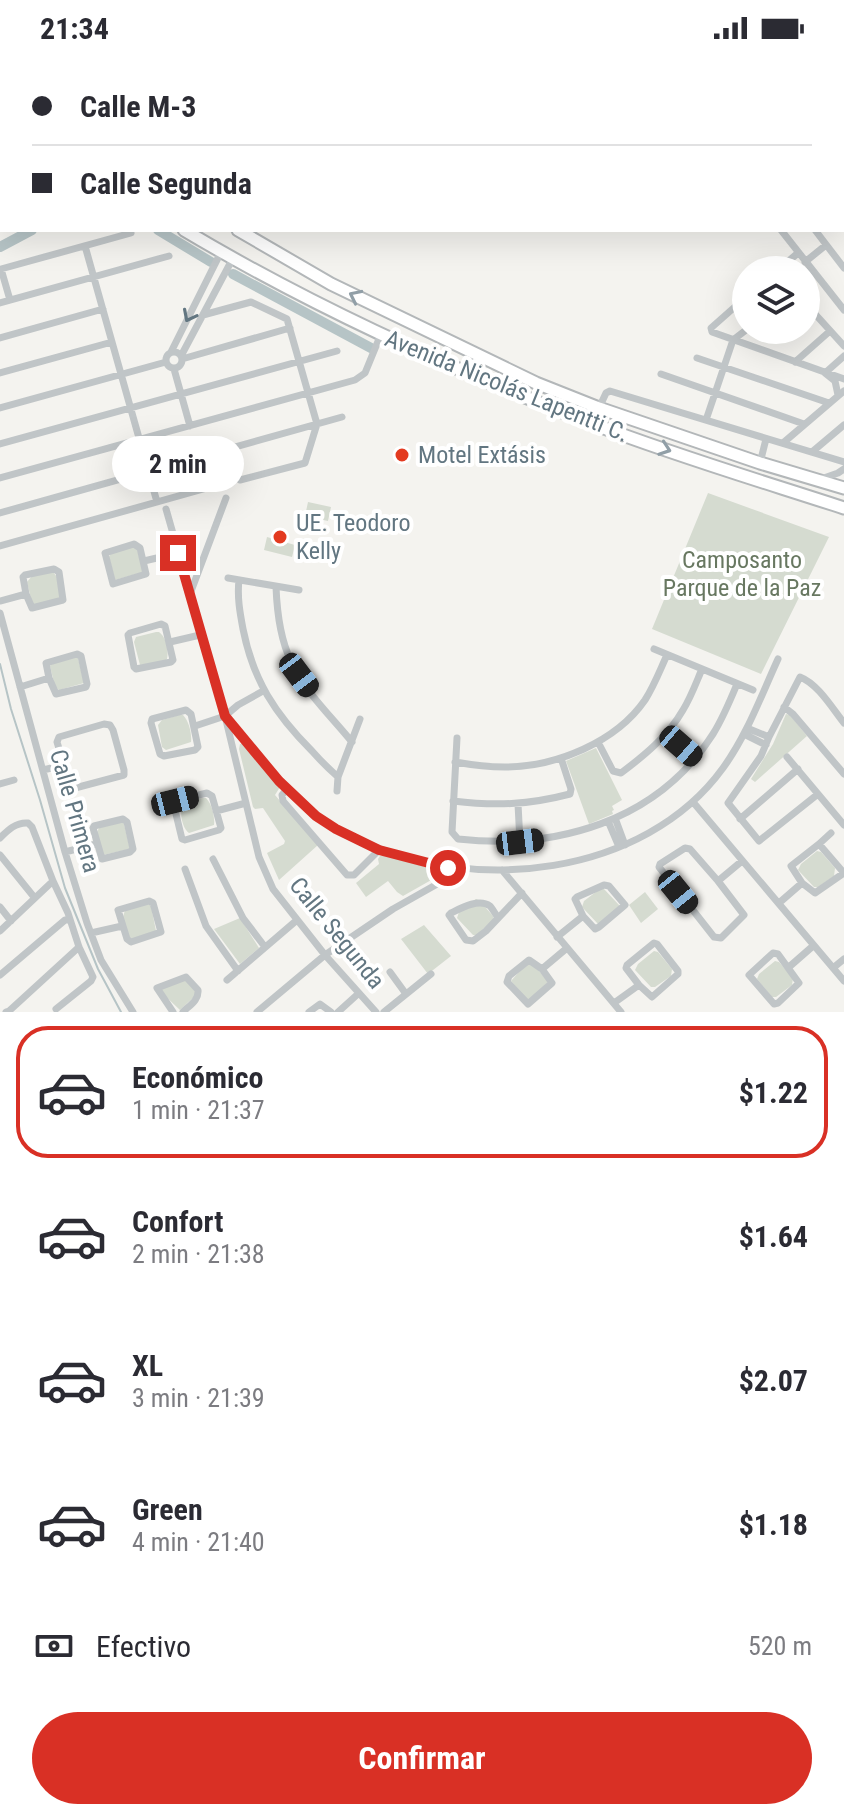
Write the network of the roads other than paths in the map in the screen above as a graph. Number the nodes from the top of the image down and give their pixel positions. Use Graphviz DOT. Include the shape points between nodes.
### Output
graph roads {
  1 [pos="187,232"];
  2 [pos="244,232"];
  3 [pos="782,232"];
  4 [pos="816,232"];
  5 [pos="131,233"];
  6 [pos="826,245"];
  7 [pos="85,246"];
  8 [pos="221,252"];
  9 [pos="798,253"];
  10 [pos="169,256"];
  11 [pos="794,256"];
  12 [pos="800,256"];
  13 [pos="812,256"];
  14 [pos="233,258"];
  15 [pos="844,268"];
  16 [pos="94,277"];
  17 [pos="820,280"];
  18 [pos="10,300"];
  19 [pos="0,303"];
  20 [pos="103,309"];
  21 [pos="732,309"];
  22 [pos="844,310"];
  23 [pos="203,315"];
  24 [pos="820,320"];
  25 [pos="290,328"];
  26 [pos="830,331"];
  27 [pos="381,334"];
  28 [pos="0,338"];
  29 [pos="732,340"];
  30 [pos="112,342"];
  31 [pos="732,343"];
  32 [pos="744,344"];
  33 [pos="844,346"];
  34 [pos="337,351"];
  35 [pos="171,352"];
  36 [pos="844,356"];
  37 [pos="182,358"];
  38 [pos="697,358"];
  39 [pos="299,361"];
  40 [pos="166,362"];
  41 [pos="795,362"];
  42 [pos="724,367"];
  43 [pos="174,369"];
  44 [pos="0,373"];
  45 [pos="825,373"];
  46 [pos="121,374"];
  47 [pos="661,374"];
  48 [pos="844,379"];
  49 [pos="715,392"];
  50 [pos="308,393"];
  51 [pos="841,393"];
  52 [pos="181,394"];
  53 [pos="829,403"];
  54 [pos="0,408"];
  55 [pos="131,408"];
  56 [pos="599,408"];
  57 [pos="342,417"];
  58 [pos="706,420"];
  59 [pos="317,424"];
  60 [pos="804,424"];
  61 [pos="844,425"];
  62 [pos="190,426"];
  63 [pos="766,439"];
  64 [pos="140,440"];
  65 [pos="783,443"];
  66 [pos="0,444"];
  67 [pos="812,452"];
  68 [pos="206,455"];
  69 [pos="844,462"];
  70 [pos="760,463"];
  71 [pos="844,469"];
  72 [pos="148,471"];
  73 [pos="0,478"];
  74 [pos="240,480"];
  75 [pos="817,480"];
  76 [pos="844,488"];
  77 [pos="226,498"];
  78 [pos="157,502"];
  79 [pos="844,508"];
  80 [pos="166,509"];
  81 [pos="0,513"];
  82 [pos="0,546"];
  83 [pos="178,553"];
  84 [pos="144,561"];
  85 [pos="228,578"];
  86 [pos="239,580"];
  87 [pos="276,587"];
  88 [pos="299,590"];
  89 [pos="26,594"];
  90 [pos="189,596"];
  91 [pos="0,601"];
  92 [pos="0,613"];
  93 [pos="200,635"];
  94 [pos="170,642"];
  95 [pos="654,649"];
  96 [pos="667,655"];
  97 [pos="778,659"];
  98 [pos="702,669"];
  99 [pos="49,678"];
  100 [pos="737,684"];
  101 [pos="20,687"];
  102 [pos="753,690"];
  103 [pos="263,691"];
  104 [pos="784,707"];
  105 [pos="225,716"];
  106 [pos="360,719"];
  107 [pos="844,723"];
  108 [pos="195,726"];
  109 [pos="746,731"];
  110 [pos="667,734"];
  111 [pos="457,738"];
  112 [pos="767,741"];
  113 [pos="352,742"];
  114 [pos="598,742"];
  115 [pos="787,757"];
  116 [pos="561,758"];
  117 [pos="695,758"];
  118 [pos="455,762"];
  119 [pos="64,765"];
  120 [pos="798,769"];
  121 [pos="43,770"];
  122 [pos="844,774"];
  123 [pos="338,777"];
  124 [pos="14,780"];
  125 [pos="0,784"];
  126 [pos="287,789"];
  127 [pos="337,791"];
  128 [pos="818,794"];
  129 [pos="453,801"];
  130 [pos="693,802"];
  131 [pos="246,803"];
  132 [pos="518,804"];
  133 [pos="216,811"];
  134 [pos="316,816"];
  135 [pos="740,819"];
  136 [pos="612,820"];
  137 [pos="844,825"];
  138 [pos="305,827"];
  139 [pos="831,833"];
  140 [pos="0,838"];
  141 [pos="520,842"];
  142 [pos="96,844"];
  143 [pos="819,844"];
  144 [pos="622,846"];
  145 [pos="379,850"];
  146 [pos="65,852"];
  147 [pos="0,855"];
  148 [pos="213,859"];
  149 [pos="742,861"];
  150 [pos="185,869"];
  151 [pos="464,869"];
  152 [pos="502,870"];
  153 [pos="53,881"];
  154 [pos="718,881"];
  155 [pos="802,883"];
  156 [pos="522,893"];
  157 [pos="34,897"];
  158 [pos="779,903"];
  159 [pos="0,907"];
  160 [pos="583,916"];
  161 [pos="498,918"];
  162 [pos="69,920"];
  163 [pos="297,920"];
  164 [pos="11,921"];
  165 [pos="122,926"];
  166 [pos="0,931"];
  167 [pos="91,933"];
  168 [pos="557,937"];
  169 [pos="813,946"];
  170 [pos="79,947"];
  171 [pos="265,947"];
  172 [pos="567,948"];
  173 [pos="325,955"];
  174 [pos="844,959"];
  175 [pos="789,967"];
  176 [pos="833,968"];
  177 [pos="542,969"];
  178 [pos="238,971"];
  179 [pos="390,972"];
  180 [pos="431,974"];
  181 [pos="0,975"];
  182 [pos="227,980"];
  183 [pos="844,981"];
  184 [pos="639,985"];
  185 [pos="359,993"];
  186 [pos="406,994"];
  187 [pos="614,1003"];
  188 [pos="56,1009"];
  189 [pos="168,1010"];
  190 [pos="3,1012"];
  191 [pos="133,1012"];
  192 [pos="183,1012"];
  193 [pos="257,1012"];
  194 [pos="309,1012"];
  195 [pos="331,1012"];
  196 [pos="338,1012"];
  197 [pos="376,1012"];
  198 [pos="384,1012"];
  199 [pos="621,1012"];
  1 -- 8 [label="highway, Avenida Nicolás Lapentti C."];
  56 -- 2 [label="highway, Avenida Nicolás Lapentti C., one-way" via="507,370 331,284"];
  3 -- 9 [label="street"];
  4 -- 6 [label="street"];
  5 -- 7 [label="street"];
  6 -- 13 [label="street"];
  6 -- 15 [label="street"];
  7 -- 16 [label="street"];
  7 -- 18 [label="street" via="1,269"];
  8 -- 14 [label="highway, Avenida Nicolás Lapentti C."];
  8 -- 35 [label="street, one-way"];
  9 -- 11 [label="street"];
  9 -- 12 [label="street"];
  10 -- 16 [label="street"];
  14 -- 23 [label="street"];
  14 -- 27 [label="highway, Avenida Nicolás Lapentti C."];
  16 -- 18 [label="street"];
  16 -- 20 [label="street"];
  17 -- 22 [label="street"];
  18 -- 19 [label="street"];
  20 -- 28 [label="street"];
  20 -- 30 [label="street"];
  21 -- 29 [label="street" via="711,328"];
  23 -- 25 [label="street" via="251,302 287,319"];
  23 -- 37 [label="street"];
  24 -- 26 [label="street"];
  25 -- 37 [label="street"];
  25 -- 39 [label="street"];
  26 -- 33 [label="street"];
  26 -- 41 [label="street"];
  27 -- 50 [label="street" via="361,378"];
  27 -- 79 [label="highway, Avenida Nicolás Lapentti C., one-way" via="598,426"];
  30 -- 44 [label="street"];
  30 -- 46 [label="street"];
  31 -- 42 [label="street"];
  32 -- 41 [label="street"];
  34 -- 39 [label="street"];
  35 -- 37 [label="street"];
  35 -- 40 [label="street"];
  36 -- 45 [label="street"];
  37 -- 43 [label="street"];
  38 -- 42 [label="street"];
  39 -- 50 [label="street"];
  39 -- 52 [label="street"];
  40 -- 43 [label="street"];
  40 -- 46 [label="street"];
  41 -- 45 [label="street"];
  42 -- 49 [label="street"];
  42 -- 53 [label="street"];
  43 -- 52 [label="street"];
  45 -- 48 [label="street"];
  45 -- 51 [label="street"];
  46 -- 54 [label="street"];
  46 -- 55 [label="street"];
  47 -- 49 [label="street"];
  49 -- 58 [label="street"];
  49 -- 60 [label="street"];
  50 -- 59 [label="street"];
  50 -- 62 [label="street"];
  51 -- 53 [label="street"];
  52 -- 55 [label="street"];
  52 -- 62 [label="street"];
  53 -- 60 [label="street"];
  55 -- 64 [label="street"];
  55 -- 66 [label="street"];
  56 -- 58 [label="street" via="610,391"];
  56 -- 70 [label="highway, Avenida Nicolás Lapentti C."];
  57 -- 59 [label="street"];
  58 -- 63 [label="street"];
  59 -- 68 [label="street"];
  59 -- 74 [label="street" via="305,463"];
  60 -- 65 [label="street"];
  61 -- 67 [label="street"];
  62 -- 64 [label="street"];
  63 -- 65 [label="street"];
  63 -- 70 [label="street"];
  64 -- 72 [label="street"];
  64 -- 73 [label="street"];
  65 -- 67 [label="street"];
  67 -- 69 [label="street"];
  68 -- 72 [label="street"];
  68 -- 78 [label="street" via="214,486"];
  70 -- 75 [label="highway, Avenida Nicolás Lapentti C."];
  71 -- 75 [label="street"];
  72 -- 78 [label="street"];
  72 -- 81 [label="street"];
  75 -- 76 [label="highway, Avenida Nicolás Lapentti C."];
  77 -- 90 [label="street"];
  78 -- 82 [label="street"];
  80 -- 83 [label="street, Calle Segunda"];
  83 -- 84 [label="street"];
  83 -- 90 [label="street, Calle Segunda"];
  84 -- 84 [label="street" via="145,576 113,584 105,553 134,544"];
  85 -- 86 [label="street"];
  86 -- 87 [label="street"];
  86 -- 103 [label="street" via="248,656"];
  87 -- 88 [label="street"];
  87 -- 113 [label="street" via="291,661"];
  89 -- 89 [label="street" via="25,575 59,572 61,602 32,608"];
  89 -- 91 [label="street"];
  90 -- 93 [label="street, Calle Segunda"];
  92 -- 101 [label="street, Calle Primera"];
  93 -- 94 [label="street"];
  93 -- 105 [label="street, Calle Segunda"];
  94 -- 94 [label="street" via="171,662 134,667 130,633 161,624"];
  95 -- 96 [label="street"];
  96 -- 98 [label="street"];
  96 -- 114 [label="street" via="643,702"];
  97 -- 109 [label="street"];
  98 -- 100 [label="street"];
  98 -- 110 [label="street"];
  99 -- 99 [label="street" via="48,661 81,656 86,687 56,694"];
  99 -- 101 [label="street"];
  100 -- 102 [label="street"];
  100 -- 117 [label="street" via="723,717"];
  101 -- 121 [label="street, Calle Primera"];
  103 -- 105 [label="street"];
  103 -- 123 [label="street"];
  104 -- 107 [label="street" via="802,677"];
  104 -- 112 [label="street"];
  104 -- 122 [label="street"];
  105 -- 108 [label="street"];
  105 -- 126 [label="street"];
  105 -- 131 [label="street, Calle Segunda"];
  106 -- 113 [label="street"];
  108 -- 108 [label="street" via="186,710 152,719 160,754 195,750"];
  109 -- 112 [label="street"];
  109 -- 130 [label="street" via="723,769"];
  110 -- 114 [label="street" via="621,773 613,771"];
  110 -- 117 [label="street"];
  111 -- 118 [label="street"];
  112 -- 135 [label="street" via="728,803"];
  113 -- 123 [label="street"];
  114 -- 116 [label="street"];
  115 -- 120 [label="street"];
  116 -- 118 [label="street" via="507,767"];
  116 -- 132 [label="street" via="570,794"];
  117 -- 136 [label="street" via="652,797"];
  118 -- 129 [label="street"];
  119 -- 119 [label="street" via="71,788 124,775 110,725 59,737"];
  119 -- 121 [label="street"];
  120 -- 128 [label="street"];
  120 -- 135 [label="street"];
  121 -- 146 [label="street, Calle Primera"];
  123 -- 127 [label="street"];
  124 -- 125 [label="street"];
  126 -- 134 [label="street"];
  126 -- 138 [label="street" via="281,798"];
  128 -- 135 [label="street" via="760,841"];
  128 -- 137 [label="street"];
  129 -- 132 [label="street"];
  129 -- 141 [label="street" via="452,832 458,839"];
  130 -- 144 [label="street"];
  130 -- 149 [label="street"];
  131 -- 133 [label="street"];
  131 -- 163 [label="street, Calle Segunda" via="259,857 273,889"];
  132 -- 141 [label="street"];
  133 -- 133 [label="street" via="207,793 175,801 182,839 219,830"];
  134 -- 138 [label="street"];
  134 -- 145 [label="street"];
  136 -- 141 [label="street"];
  136 -- 144 [label="street"];
  138 -- 145 [label="street" via="347,875 354,875"];
  139 -- 143 [label="street"];
  140 -- 153 [label="street" via="15,825 28,823"];
  142 -- 142 [label="street" via="94,826 127,822 130,852 102,859"];
  142 -- 146 [label="street"];
  143 -- 155 [label="street" via="791,864"];
  143 -- 155 [label="street" via="844,873 817,893"];
  144 -- 152 [label="street" via="585,859"];
  145 -- 151 [label="street"];
  146 -- 167 [label="street, Calle Primera"];
  147 -- 157 [label="street"];
  148 -- 171 [label="street" via="243,918"];
  149 -- 154 [label="street"];
  149 -- 158 [label="street"];
  150 -- 178 [label="street" via="206,926"];
  151 -- 152 [label="street"];
  151 -- 173 [label="street"];
  152 -- 156 [label="street"];
  153 -- 157 [label="street"];
  153 -- 162 [label="street"];
  154 -- 154 [label="street" via="688,848 659,867 714,937 721,938 744,915"];
  155 -- 158 [label="street"];
  156 -- 161 [label="street"];
  156 -- 168 [label="street"];
  157 -- 164 [label="street"];
  158 -- 169 [label="street"];
  159 -- 164 [label="street"];
  160 -- 160 [label="street" via="595,929 624,908 624,902 604,885 575,899"];
  160 -- 168 [label="street"];
  161 -- 161 [label="street" via="469,942 449,915 485,904"];
  162 -- 170 [label="street"];
  162 -- 181 [label="street"];
  163 -- 171 [label="street"];
  163 -- 173 [label="street, Calle Segunda"];
  164 -- 166 [label="street"];
  165 -- 165 [label="street" via="120,908 149,901 161,932 131,942"];
  165 -- 167 [label="street"];
  167 -- 191 [label="street, Calle Primera"];
  168 -- 172 [label="street"];
  169 -- 175 [label="street"];
  169 -- 176 [label="street"];
  170 -- 188 [label="street" via="93,977"];
  170 -- 190 [label="street"];
  171 -- 178 [label="street"];
  172 -- 177 [label="street"];
  172 -- 187 [label="street"];
  173 -- 185 [label="street, Calle Segunda"];
  173 -- 193 [label="street"];
  174 -- 176 [label="street"];
  175 -- 175 [label="street" via="773,953 749,975 778,1003 798,985"];
  176 -- 183 [label="street"];
  177 -- 177 [label="street" via="529,960 507,979 528,1004 551,985"];
  178 -- 182 [label="street"];
  179 -- 186 [label="street"];
  180 -- 186 [label="street"];
  184 -- 184 [label="street" via="652,997 677,976 657,944 627,965"];
  184 -- 187 [label="street"];
  185 -- 196 [label="street"];
  185 -- 197 [label="street, Calle Segunda"];
  186 -- 198 [label="street"];
  187 -- 199 [label="street"];
  189 -- 192 [label="street" via="157,988 186,977 198,994"];
  194 -- 195 [label="street" via="320,1004"];
}
